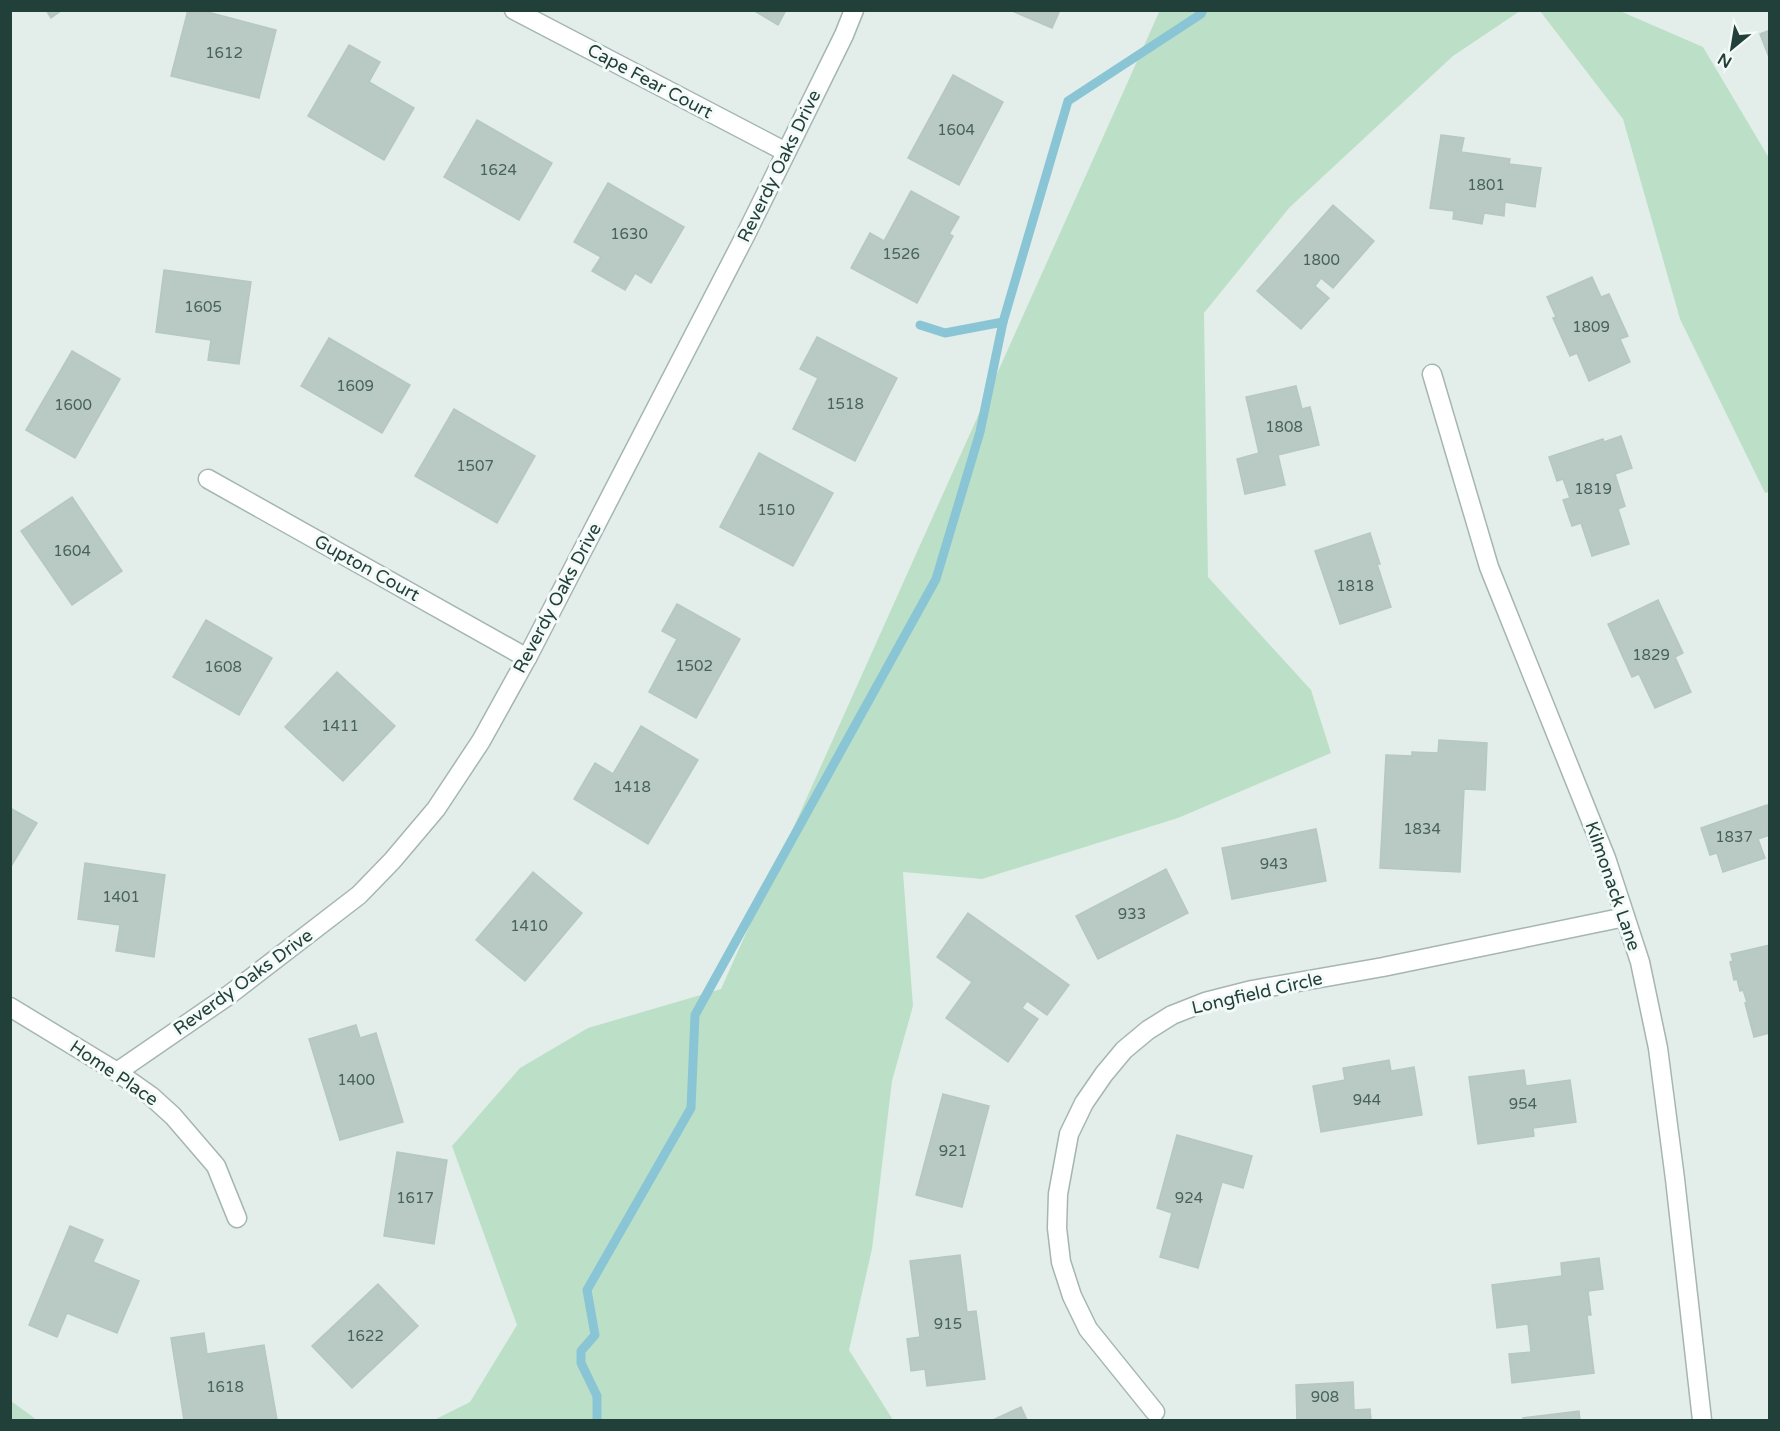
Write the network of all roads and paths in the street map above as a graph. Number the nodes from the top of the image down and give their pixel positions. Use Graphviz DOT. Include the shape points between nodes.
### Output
graph roads {
  1 [pos="514,10"];
  2 [pos="854,10"];
  3 [pos="786,152"];
  4 [pos="1432,374"];
  5 [pos="208,479"];
  6 [pos="527,657"];
  7 [pos="1625,917"];
  8 [pos="10,1007"];
  9 [pos="117,1072"];
  10 [pos="237,1218"];
  11 [pos="1155,1412"];
  12 [pos="1702,1420"];
  1 -- 3 [label="street, Cape Fear Court"];
  2 -- 3 [label="street, Reverdy Oaks Drive"];
  3 -- 6 [label="street, Reverdy Oaks Drive"];
  4 -- 7 [label="street, Kilmonack Lane" via="1489,567 1606,858"];
  5 -- 6 [label="street, Gupton Court"];
  6 -- 9 [label="street, Reverdy Oaks Drive" via="481,741 436,809 376,878 229,995"];
  7 -- 11 [label="street, Longfield Circle" via="1205,1002 1172,1015 1124,1050 1084,1103 1069,1134 1058,1194 1057,1228 1061,1262 1088,1329"];
  7 -- 12 [label="street, Kilmonack Lane" via="1640,962 1658,1048"];
  8 -- 9 [label="street, Home Place"];
  9 -- 10 [label="street, Home Place" via="173,1116 216,1166"];
}
